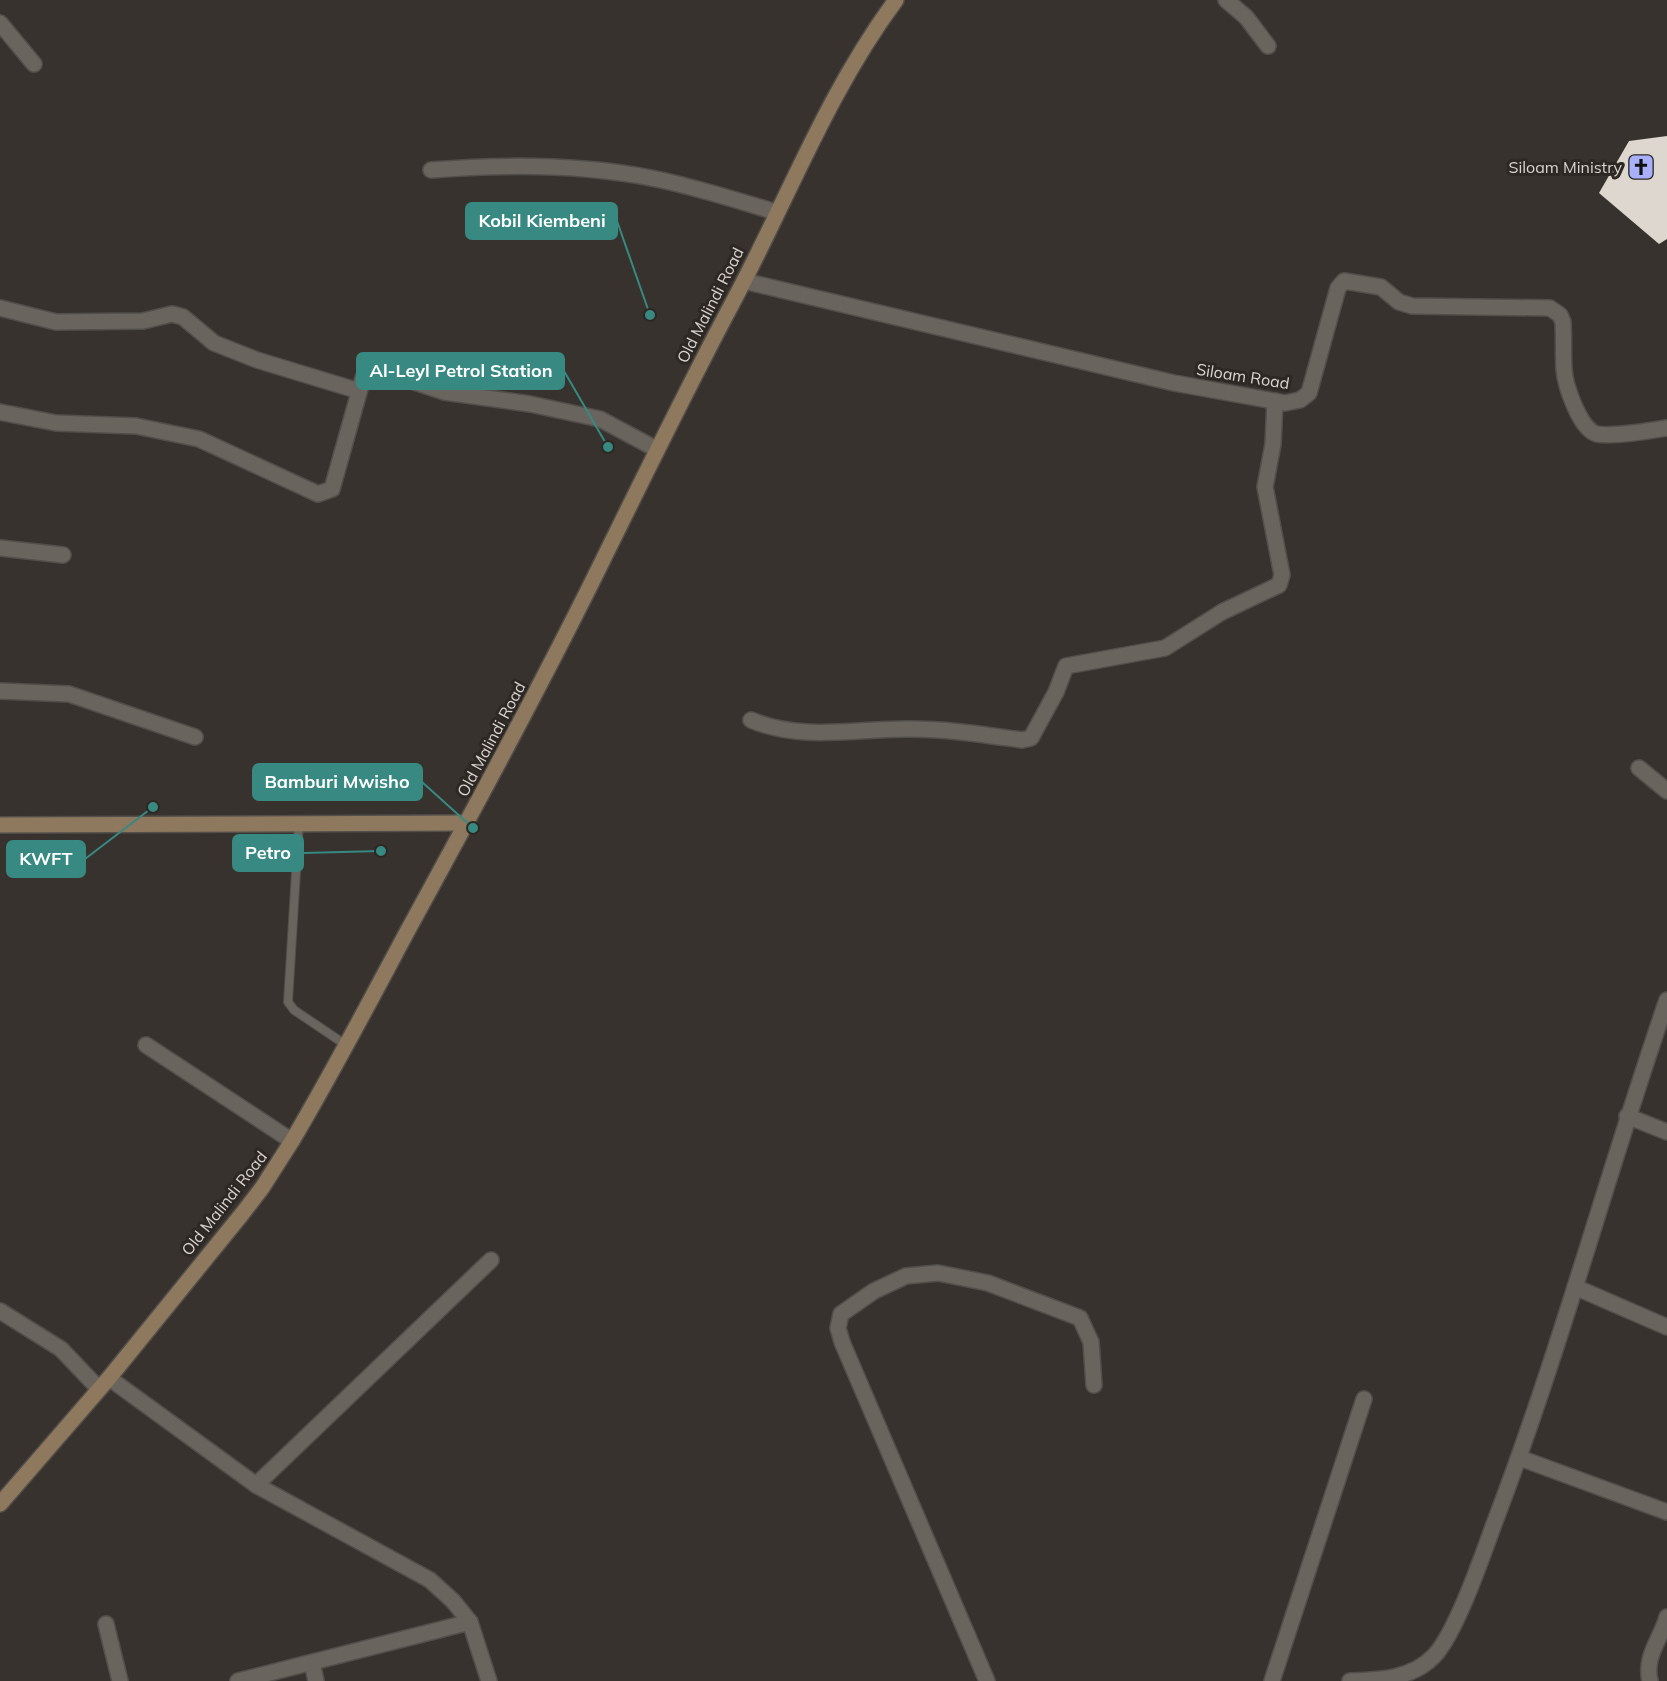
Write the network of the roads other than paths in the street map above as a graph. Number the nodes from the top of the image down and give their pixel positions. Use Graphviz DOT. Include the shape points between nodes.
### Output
graph roads {
  1 [pos="896,0"];
  2 [pos="1226,0"];
  3 [pos="0,23"];
  4 [pos="1268,46"];
  5 [pos="34,64"];
  6 [pos="431,170"];
  7 [pos="776,212"];
  8 [pos="744,281"];
  9 [pos="0,308"];
  10 [pos="359,391"];
  11 [pos="1275,401"];
  12 [pos="0,412"];
  13 [pos="1667,429"];
  14 [pos="656,449"];
  15 [pos="0,548"];
  16 [pos="63,555"];
  17 [pos="0,691"];
  18 [pos="750,720"];
  19 [pos="195,736"];
  20 [pos="1639,768"];
  21 [pos="1667,790"];
  22 [pos="299,823"];
  23 [pos="466,823"];
  24 [pos="0,825"];
  25 [pos="1667,1000"];
  26 [pos="146,1045"];
  27 [pos="346,1045"];
  28 [pos="1627,1116"];
  29 [pos="1667,1132"];
  30 [pos="292,1141"];
  31 [pos="491,1260"];
  32 [pos="1575,1287"];
  33 [pos="0,1311"];
  34 [pos="1667,1327"];
  35 [pos="104,1384"];
  36 [pos="1094,1385"];
  37 [pos="1364,1399"];
  38 [pos="1520,1458"];
  39 [pos="256,1485"];
  40 [pos="0,1504"];
  41 [pos="1667,1512"];
  42 [pos="1667,1617"];
  43 [pos="470,1622"];
  44 [pos="106,1624"];
  45 [pos="312,1663"];
  46 [pos="120,1681"];
  47 [pos="238,1681"];
  48 [pos="316,1681"];
  49 [pos="489,1681"];
  50 [pos="987,1681"];
  51 [pos="1272,1681"];
  52 [pos="1350,1681"];
  53 [pos="1650,1681"];
  1 -- 7 [label="main road, Old Malindi Road" via="850,68"];
  2 -- 4 [label="street" via="1246,17"];
  3 -- 5 [label="street"];
  6 -- 7 [label="street" via="529,164 621,173 676,183"];
  7 -- 8 [label="main road, Old Malindi Road"];
  8 -- 11 [label="street, Siloam Road" via="1174,383"];
  8 -- 14 [label="main road, Old Malindi Road"];
  9 -- 10 [label="street" via="56,322 143,321 172,314 183,317 225,347"];
  10 -- 12 [label="street" via="332,489 324,494 199,439 136,426 56,423"];
  10 -- 14 [label="street" via="366,372 382,371 444,392 600,419"];
  11 -- 13 [label="street, Siloam Road" via="1300,400 1309,393 1338,288 1344,281 1354,281 1381,287 1399,302 1412,306 1550,308 1563,322 1568,388 1589,430 1612,434"];
  11 -- 18 [label="street" via="1265,487 1282,575 1279,585 1222,612 1165,648 1066,666 1031,738 909,729 812,733 767,727"];
  14 -- 23 [label="main road, Old Malindi Road"];
  15 -- 16 [label="street"];
  17 -- 19 [label="street" via="69,694"];
  20 -- 21 [label="street"];
  22 -- 23 [label="main road"];
  22 -- 24 [label="main road"];
  22 -- 27 [label="lane" via="288,1002"];
  23 -- 27 [label="main road, Old Malindi Road"];
  25 -- 28 [label="street"];
  26 -- 30 [label="street"];
  27 -- 30 [label="main road, Old Malindi Road"];
  28 -- 29 [label="street"];
  28 -- 32 [label="street"];
  30 -- 35 [label="main road, Old Malindi Road" via="262,1188"];
  31 -- 39 [label="street"];
  32 -- 34 [label="street"];
  32 -- 38 [label="street"];
  33 -- 35 [label="street" via="61,1349"];
  35 -- 39 [label="street"];
  35 -- 40 [label="main road, Old Malindi Road"];
  36 -- 50 [label="street" via="1090,1342 1080,1318 988,1283 954,1274 915,1274 874,1291 841,1314 838,1328 842,1342"];
  37 -- 51 [label="street"];
  38 -- 41 [label="street"];
  38 -- 52 [label="street" via="1475,1576 1437,1653 1403,1675"];
  39 -- 43 [label="street" via="430,1580"];
  42 -- 53 [label="street" via="1651,1653 1647,1670"];
  43 -- 45 [label="street"];
  43 -- 49 [label="street"];
  44 -- 46 [label="street"];
  45 -- 47 [label="street"];
  45 -- 48 [label="street"];
}
